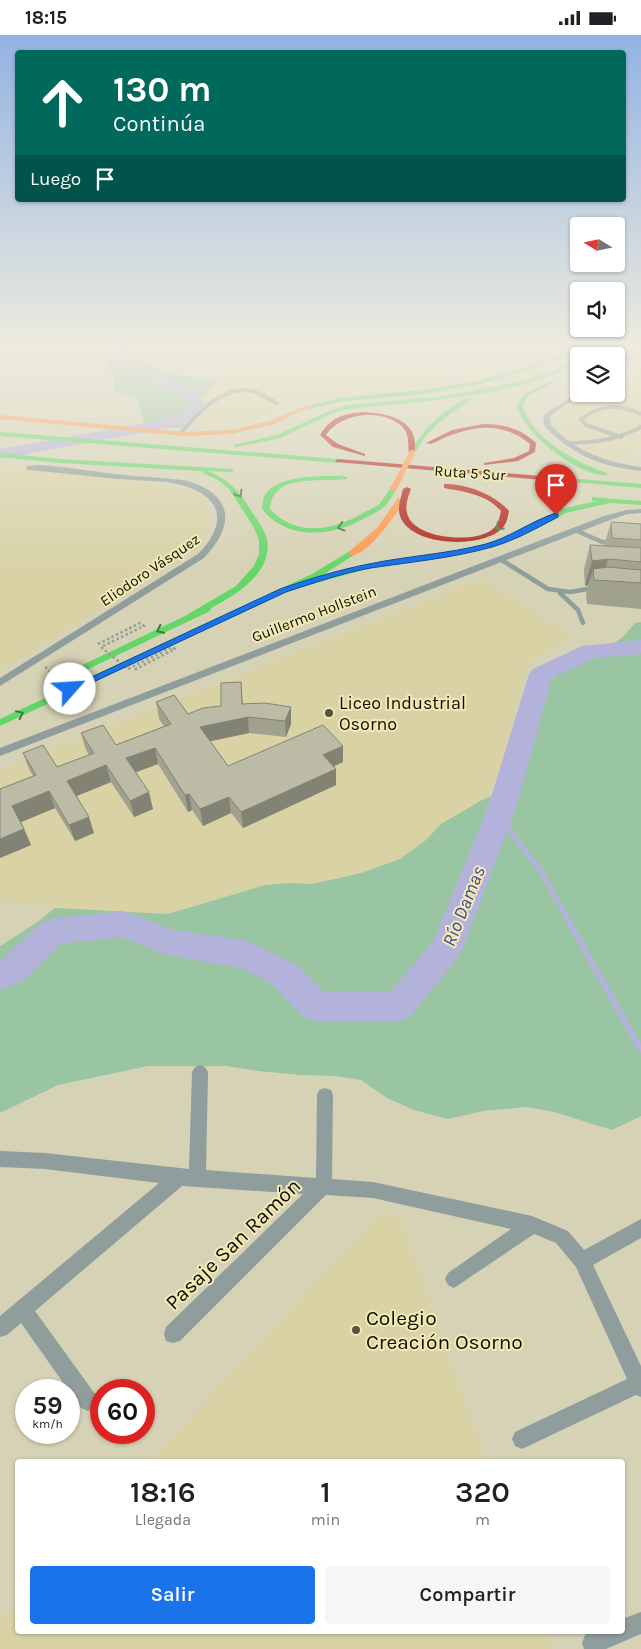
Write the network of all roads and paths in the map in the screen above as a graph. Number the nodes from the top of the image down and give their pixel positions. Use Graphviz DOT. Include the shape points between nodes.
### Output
graph roads {
  1 [pos="69,422"];
  2 [pos="190,422"];
  3 [pos="270,422"];
  4 [pos="310,422"];
  5 [pos="331,422"];
  6 [pos="399,422"];
  7 [pos="433,422"];
  8 [pos="448,422"];
  9 [pos="528,422"];
  10 [pos="547,422"];
  11 [pos="584,422"];
  12 [pos="641,427"];
  13 [pos="0,433"];
  14 [pos="182,434"];
  15 [pos="621,437"];
  16 [pos="0,443"];
  17 [pos="429,443"];
  18 [pos="566,443"];
  19 [pos="219,446"];
  20 [pos="412,453"];
  21 [pos="0,455"];
  22 [pos="379,457"];
  23 [pos="466,464"];
  24 [pos="164,465"];
  25 [pos="30,468"];
  26 [pos="641,469"];
  27 [pos="240,470"];
  28 [pos="278,473"];
  29 [pos="619,477"];
  30 [pos="641,479"];
  31 [pos="381,481"];
  32 [pos="419,484"];
  33 [pos="641,486"];
  34 [pos="505,491"];
  35 [pos="641,494"];
  36 [pos="573,497"];
  37 [pos="401,500"];
  38 [pos="612,500"];
  39 [pos="641,503"];
  40 [pos="384,505"];
  41 [pos="641,511"];
  42 [pos="575,530"];
  43 [pos="621,543"];
  44 [pos="500,559"];
  45 [pos="272,583"];
  46 [pos="600,588"];
  47 [pos="254,590"];
  48 [pos="283,590"];
  49 [pos="559,592"];
  50 [pos="189,616"];
  51 [pos="583,623"];
  52 [pos="98,644"];
  53 [pos="36,661"];
  54 [pos="134,670"];
  55 [pos="58,680"];
  56 [pos="0,683"];
  57 [pos="0,723"];
  58 [pos="0,752"];
  59 [pos="200,1072"];
  60 [pos="325,1095"];
  61 [pos="0,1159"];
  62 [pos="179,1177"];
  63 [pos="197,1178"];
  64 [pos="324,1185"];
  65 [pos="532,1225"];
  66 [pos="641,1228"];
  67 [pos="582,1261"];
  68 [pos="454,1279"];
  69 [pos="22,1309"];
  70 [pos="0,1328"];
  71 [pos="172,1334"];
  72 [pos="640,1385"];
  73 [pos="88,1401"];
  74 [pos="522,1439"];
  75 [pos="641,1623"];
  76 [pos="625,1630"];
  77 [pos="615,1634"];
  78 [pos="593,1643"];
  1 -- 14 [label="main road"];
  2 -- 14 [label="lane"];
  3 -- 14 [label="main road" via="219,433"];
  4 -- 19 [label="main road" via="279,437"];
  5 -- 22 [label="main road" via="324,429 325,438 334,446"];
  6 -- 20 [label="main road" via="408,430"];
  7 -- 20 [label="main road"];
  8 -- 17 [label="main road"];
  9 -- 29 [label="main road" via="559,455 585,468"];
  10 -- 18 [label="street"];
  11 -- 15 [label="lane"];
  12 -- 15 [label="lane"];
  13 -- 19 [label="main road"];
  13 -- 33 [label="main road, Ruta 5 Sur"];
  15 -- 18 [label="lane"];
  16 -- 35 [label="main road, Ruta 5 Sur"];
  17 -- 23 [label="main road" via="452,431 483,426 516,431 534,443 532,452 521,459"];
  17 -- 37 [label="main road"];
  18 -- 26 [label="street" via="584,456 602,463"];
  19 -- 22 [label="main road"];
  20 -- 40 [label="main road, bridge"];
  21 -- 24 [label="main road"];
  22 -- 23 [label="main road"];
  23 -- 29 [label="main road"];
  24 -- 27 [label="main road"];
  24 -- 50 [label="main road, one-way" via="203,472 232,485 263,540 261,561 246,581"];
  25 -- 53 [label="street, Eliodoro Vásquez" via="185,483 211,495 218,503 222,518 218,537 201,556"];
  40 -- 28 [label="main road, one-way" via="348,525 324,530 290,527 271,518 265,509 266,496 281,485 303,479 348,478"];
  29 -- 30 [label="main road"];
  31 -- 32 [label="main road"];
  34 -- 37 [label="main road, one-way" via="442,486 474,492 496,501 505,513 502,526 477,538 452,540 420,532 405,521"];
  36 -- 38 [label="main road"];
  37 -- 48 [label="main road" via="390,519 366,543 323,572"];
  38 -- 39 [label="main road"];
  38 -- 48 [label="main road" via="564,511 490,545 368,566"];
  40 -- 45 [label="main road" via="361,533 337,551"];
  41 -- 42 [label="street, Guillermo Hollstein" via="627,512"];
  42 -- 43 [label="lane" via="602,541"];
  42 -- 44 [label="street, Guillermo Hollstein"];
  44 -- 49 [label="lane" via="543,587"];
  44 -- 58 [label="street, Guillermo Hollstein"];
  46 -- 49 [label="lane"];
  47 -- 50 [label="main road"];
  57 -- 48 [label="main road, one-way"];
  49 -- 51 [label="lane" via="578,610"];
  50 -- 55 [label="main road, one-way"];
  52 -- 54 [label="path, bridge" via="140,623 144,626 101,647 128,669 172,647 175,649"];
  53 -- 55 [label="path"];
  53 -- 56 [label="street, Eliodoro Vásquez"];
  59 -- 63 [label="street"];
  60 -- 64 [label="street"];
  61 -- 62 [label="street" via="45,1161"];
  62 -- 63 [label="street"];
  62 -- 69 [label="street"];
  63 -- 64 [label="street"];
  64 -- 65 [label="street" via="373,1190"];
  64 -- 71 [label="street, Pasaje San Ramón"];
  65 -- 67 [label="street" via="562,1237"];
  65 -- 68 [label="street"];
  66 -- 67 [label="street"];
  67 -- 72 [label="street"];
  69 -- 70 [label="street"];
  69 -- 73 [label="street"];
  72 -- 74 [label="street"];
  75 -- 76 [label="street"];
  77 -- 78 [label="street"];
}
